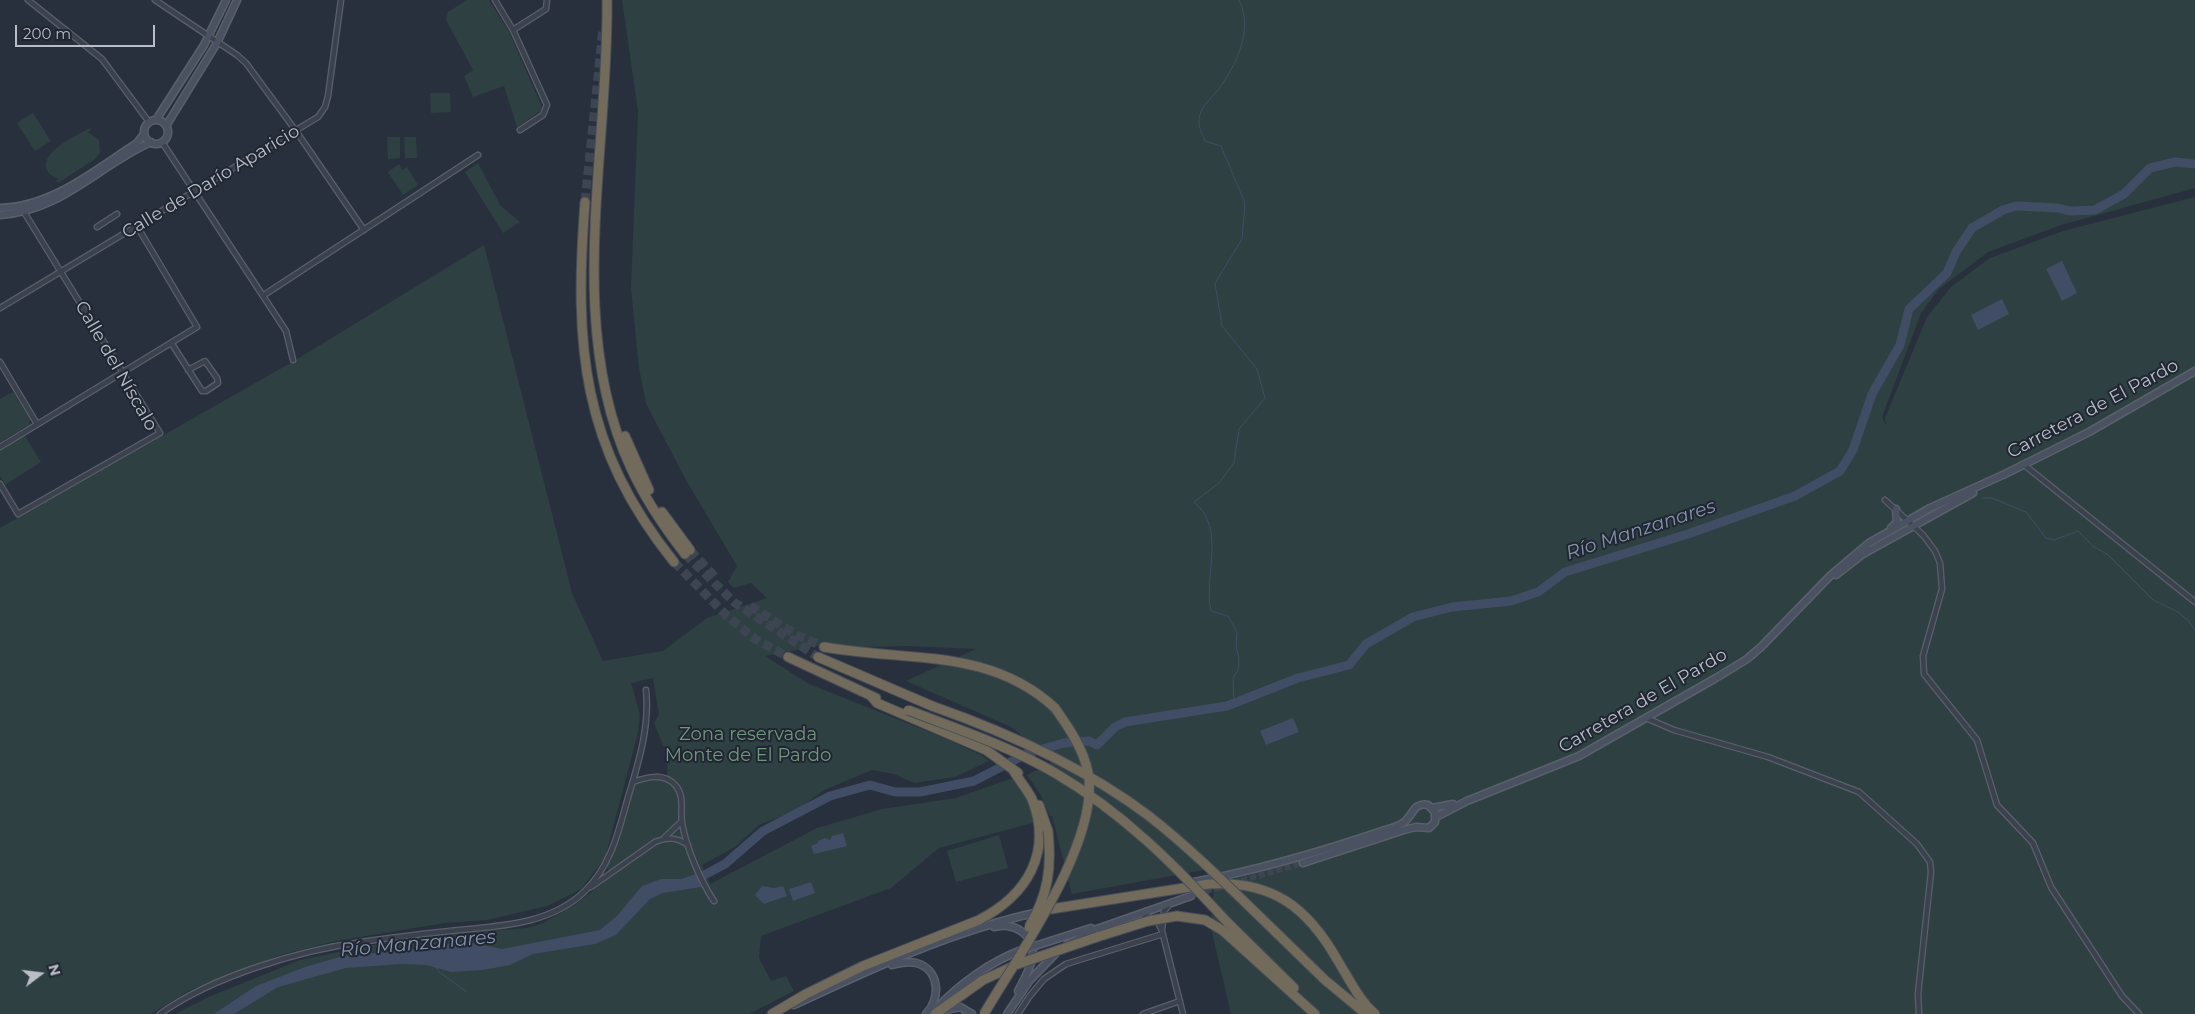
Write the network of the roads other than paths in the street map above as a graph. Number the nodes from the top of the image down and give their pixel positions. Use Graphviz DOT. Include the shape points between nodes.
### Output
graph roads {
  1 [pos="28,0"];
  2 [pos="155,0"];
  3 [pos="226,0"];
  4 [pos="237,0"];
  5 [pos="341,0"];
  6 [pos="495,0"];
  7 [pos="547,0"];
  8 [pos="608,0"];
  9 [pos="513,30"];
  10 [pos="208,36"];
  11 [pos="217,43"];
  12 [pos="153,121"];
  13 [pos="166,126"];
  14 [pos="520,130"];
  15 [pos="296,131"];
  16 [pos="144,134"];
  17 [pos="151,142"];
  18 [pos="162,142"];
  19 [pos="478,155"];
  20 [pos="195,191"];
  21 [pos="585,202"];
  22 [pos="0,208"];
  23 [pos="24,212"];
  24 [pos="0,214"];
  25 [pos="117,214"];
  26 [pos="97,226"];
  27 [pos="138,226"];
  28 [pos="364,230"];
  29 [pos="61,271"];
  30 [pos="264,295"];
  31 [pos="0,308"];
  32 [pos="172,344"];
  33 [pos="293,360"];
  34 [pos="0,362"];
  35 [pos="188,370"];
  36 [pos="2195,371"];
  37 [pos="123,373"];
  38 [pos="37,424"];
  39 [pos="0,447"];
  40 [pos="2023,464"];
  41 [pos="0,484"];
  42 [pos="1885,500"];
  43 [pos="1896,509"];
  44 [pos="1911,523"];
  45 [pos="1869,543"];
  46 [pos="688,552"];
  47 [pos="674,562"];
  48 [pos="1814,594"];
  49 [pos="2195,602"];
  50 [pos="824,647"];
  51 [pos="788,657"];
  52 [pos="818,657"];
  53 [pos="646,690"];
  54 [pos="908,713"];
  55 [pos="1646,718"];
  56 [pos="1013,770"];
  57 [pos="633,782"];
  58 [pos="1467,801"];
  59 [pos="1432,808"];
  60 [pos="1411,817"];
  61 [pos="1436,817"];
  62 [pos="682,822"];
  63 [pos="1416,827"];
  64 [pos="664,838"];
  65 [pos="688,845"];
  66 [pos="1303,863"];
  67 [pos="584,892"];
  68 [pos="1191,896"];
  69 [pos="714,902"];
  70 [pos="1171,902"];
  71 [pos="1051,909"];
  72 [pos="1139,913"];
  73 [pos="1121,919"];
  74 [pos="1163,933"];
  75 [pos="924,948"];
  76 [pos="870,971"];
  77 [pos="1180,1001"];
  78 [pos="160,1014"];
  79 [pos="772,1014"];
  80 [pos="777,1014"];
  81 [pos="926,1014"];
  82 [pos="934,1014"];
  83 [pos="972,1014"];
  84 [pos="978,1014"];
  85 [pos="984,1014"];
  86 [pos="1007,1014"];
  87 [pos="1018,1014"];
  88 [pos="1143,1014"];
  89 [pos="1184,1014"];
  90 [pos="1315,1014"];
  91 [pos="1323,1014"];
  92 [pos="1366,1014"];
  93 [pos="1376,1014"];
  94 [pos="1919,1014"];
  95 [pos="2138,1014"];
  1 -- 12 [label="street" via="102,59"];
  2 -- 10 [label="street"];
  3 -- 10 [label="street"];
  4 -- 11 [label="street"];
  5 -- 15 [label="street, Calle de Darío Aparicio" via="325,107 318,117"];
  6 -- 9 [label="street"];
  7 -- 9 [label="street" via="546,10"];
  8 -- 46 [label="highway" via="596,231 596,330 606,395 630,467 662,524"];
  9 -- 14 [label="street" via="547,108 543,115"];
  10 -- 11 [label="street"];
  10 -- 12 [label="street"];
  11 -- 13 [label="street"];
  11 -- 15 [label="street" via="246,63"];
  12 -- 13 [label="street"];
  12 -- 16 [label="street" via="145,126"];
  13 -- 18 [label="street"];
  15 -- 20 [label="street, Calle de Darío Aparicio"];
  15 -- 28 [label="street"];
  16 -- 17 [label="street"];
  16 -- 22 [label="street" via="137,143 50,197 23,206"];
  17 -- 18 [label="street"];
  17 -- 23 [label="street" via="65,196"];
  18 -- 20 [label="street"];
  19 -- 28 [label="street"];
  20 -- 27 [label="street, Calle de Darío Aparicio"];
  20 -- 30 [label="street"];
  21 -- 47 [label="highway" via="580,317 591,398 616,472 639,514"];
  23 -- 24 [label="street"];
  23 -- 29 [label="street, Calle del Níscalo"];
  25 -- 26 [label="street"];
  27 -- 29 [label="street, Calle de Darío Aparicio"];
  27 -- 32 [label="street" via="197,327"];
  28 -- 30 [label="street"];
  29 -- 31 [label="street, Calle de Darío Aparicio"];
  29 -- 37 [label="street, Calle del Níscalo"];
  30 -- 33 [label="street" via="286,331"];
  32 -- 35 [label="street"];
  32 -- 37 [label="street"];
  34 -- 38 [label="street"];
  35 -- 35 [label="street" via="202,391 218,383 206,361"];
  36 -- 40 [label="street, Carretera de El Pardo" via="2089,432"];
  37 -- 38 [label="street"];
  37 -- 41 [label="street, Calle del Níscalo" via="160,433 18,514"];
  38 -- 39 [label="street"];
  40 -- 44 [label="street, Carretera de El Pardo" via="1930,508"];
  40 -- 49 [label="street"];
  42 -- 43 [label="street"];
  43 -- 44 [label="street"];
  43 -- 45 [label="street" via="1898,517 1894,526"];
  44 -- 45 [label="street, Carretera de El Pardo"];
  44 -- 48 [label="street, Carretera de El Pardo" via="1871,547"];
  44 -- 95 [label="street" via="1935,551 1942,575 1942,589 1923,656 1924,674 1976,740 1997,805 2033,843 2051,887 2114,986"];
  45 -- 48 [label="street, Carretera de El Pardo" via="1851,556"];
  48 -- 55 [label="street, Carretera de El Pardo" via="1747,659"];
  50 -- 85 [label="highway, bridge" via="987,668 1027,685 1056,708 1074,735 1088,773 1089,788 1081,837 1061,884"];
  51 -- 54 [label="highway"];
  52 -- 92 [label="highway, bridge" via="1017,738 1111,790 1182,844 1325,980"];
  53 -- 57 [label="street" via="649,714"];
  54 -- 56 [label="highway" via="986,750"];
  54 -- 91 [label="highway, bridge" via="1014,752 1091,796 1162,853 1227,922"];
  55 -- 58 [label="street, Carretera de El Pardo" via="1563,764"];
  55 -- 94 [label="street" via="1674,730 1768,757 1859,792 1917,844 1930,862 1931,872 1918,994"];
  56 -- 79 [label="highway" via="1031,798 1039,831 1039,847 1031,873 1015,896 979,920 863,966"];
  56 -- 84 [label="highway, bridge" via="1027,784 1042,812 1048,831 1050,868 1033,920"];
  57 -- 62 [label="street" via="654,776 669,780 680,794"];
  57 -- 67 [label="street" via="607,862"];
  58 -- 59 [label="street, Carretera de El Pardo"];
  58 -- 61 [label="street, Carretera de El Pardo"];
  59 -- 60 [label="street" via="1419,805"];
  59 -- 61 [label="street"];
  60 -- 63 [label="street"];
  60 -- 71 [label="street" via="1389,829 1267,867"];
  61 -- 63 [label="street" via="1429,828"];
  62 -- 64 [label="street"];
  62 -- 65 [label="street"];
  63 -- 66 [label="street"];
  64 -- 65 [label="street" via="677,838"];
  64 -- 67 [label="street"];
  65 -- 69 [label="street"];
  67 -- 78 [label="street" via="569,904 521,923 360,942 290,957 207,988"];
  68 -- 70 [label="street"];
  70 -- 72 [label="street"];
  70 -- 74 [label="street" via="1164,911"];
  71 -- 75 [label="street" via="989,925"];
  71 -- 93 [label="highway" via="1209,884 1230,883 1270,892 1308,917 1357,992"];
  72 -- 73 [label="street"];
  72 -- 74 [label="street" via="1157,920"];
  73 -- 82 [label="street, bridge" via="1001,960 972,978"];
  73 -- 86 [label="street" via="1080,937 1058,952 1030,980"];
  74 -- 77 [label="street"];
  74 -- 87 [label="street" via="1066,964 1044,980"];
  75 -- 76 [label="street"];
  75 -- 86 [label="street" via="1000,926 1012,926 1022,932 1032,944 1032,960"];
  76 -- 80 [label="street"];
  76 -- 81 [label="street" via="900,963 921,965 936,984 935,1002"];
  77 -- 88 [label="street"];
  77 -- 89 [label="street"];
  82 -- 83 [label="street" via="956,1007"];
  82 -- 90 [label="highway, bridge" via="983,980 1018,964 1148,921 1177,916 1205,920 1222,930"];
}
